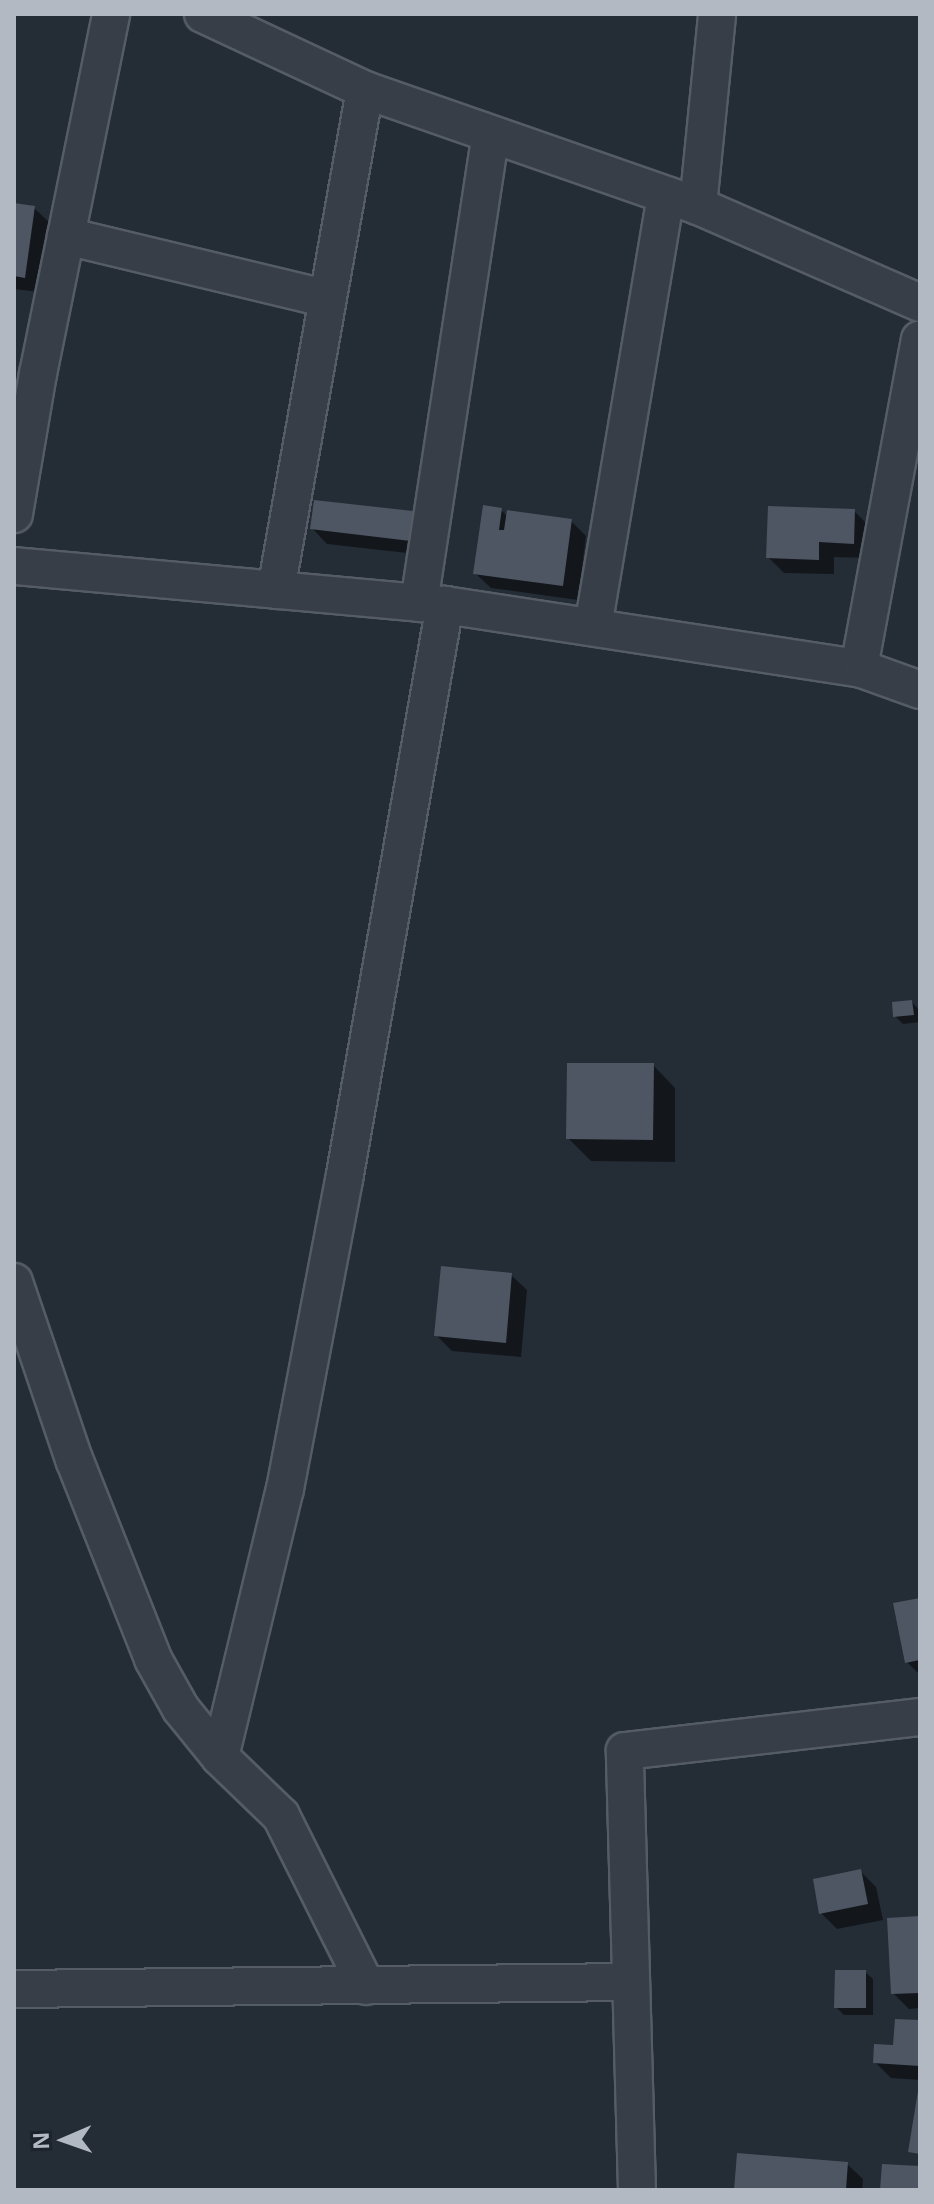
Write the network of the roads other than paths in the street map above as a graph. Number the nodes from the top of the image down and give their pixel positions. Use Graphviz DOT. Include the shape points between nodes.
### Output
graph roads {
  1 [pos="111,14"];
  2 [pos="203,14"];
  3 [pos="717,14"];
  4 [pos="365,90"];
  5 [pos="491,134"];
  6 [pos="682,201"];
  7 [pos="66,236"];
  8 [pos="328,299"];
  9 [pos="920,303"];
  10 [pos="920,340"];
  11 [pos="14,514"];
  12 [pos="14,566"];
  13 [pos="276,590"];
  14 [pos="432,604"];
  15 [pos="593,627"];
  16 [pos="859,668"];
  17 [pos="920,690"];
  18 [pos="14,1282"];
  19 [pos="920,1717"];
  20 [pos="220,1757"];
  21 [pos="631,1982"];
  22 [pos="366,1986"];
  23 [pos="14,1989"];
  24 [pos="637,2190"];
  1 -- 7 [label="street"];
  2 -- 4 [label="street"];
  3 -- 6 [label="street"];
  4 -- 5 [label="street"];
  4 -- 8 [label="street"];
  5 -- 6 [label="street"];
  5 -- 14 [label="street"];
  6 -- 9 [label="street"];
  6 -- 15 [label="street"];
  7 -- 8 [label="street"];
  7 -- 11 [label="street"];
  8 -- 13 [label="street"];
  10 -- 16 [label="street"];
  12 -- 13 [label="street"];
  13 -- 14 [label="street"];
  14 -- 15 [label="street"];
  14 -- 20 [label="street" via="344,1180 285,1489"];
  15 -- 16 [label="street"];
  16 -- 17 [label="street"];
  18 -- 20 [label="street" via="74,1459 153,1659 181,1709"];
  19 -- 21 [label="street" via="625,1751"];
  20 -- 22 [label="street" via="281,1816"];
  21 -- 22 [label="street"];
  21 -- 24 [label="street"];
  22 -- 23 [label="street"];
}
